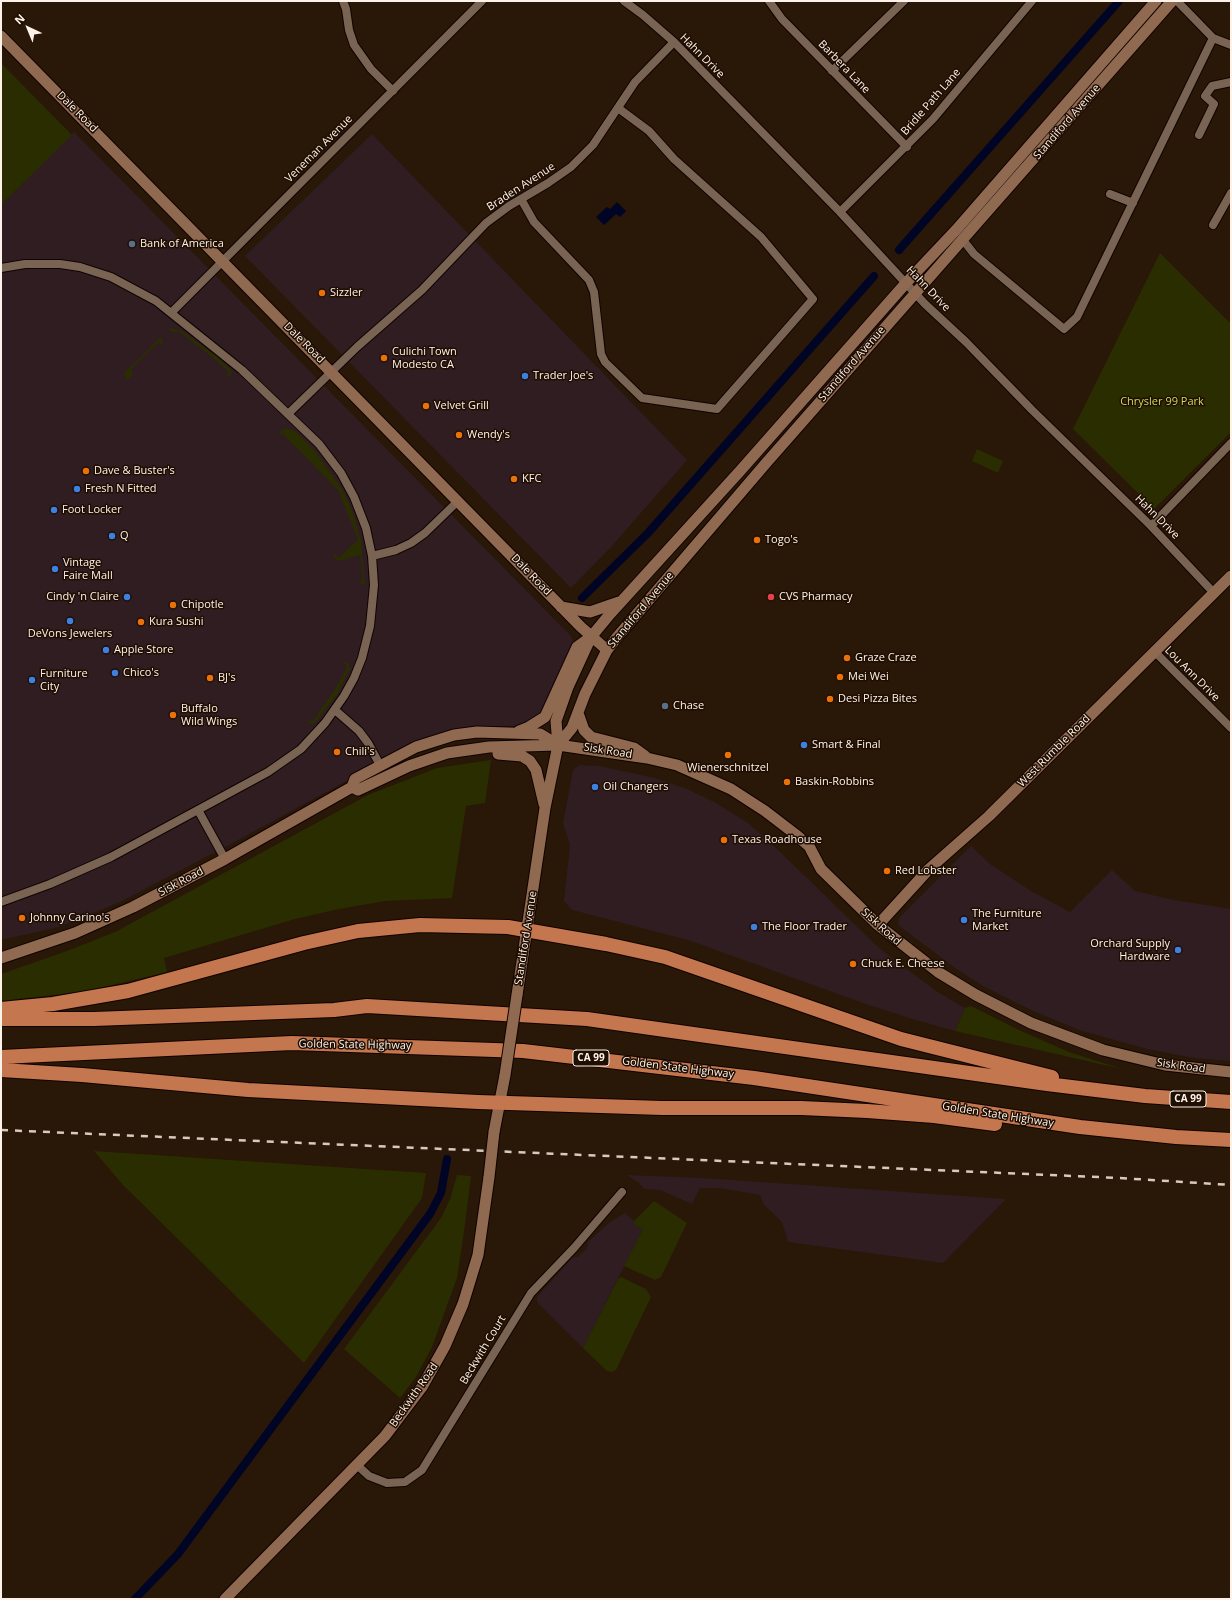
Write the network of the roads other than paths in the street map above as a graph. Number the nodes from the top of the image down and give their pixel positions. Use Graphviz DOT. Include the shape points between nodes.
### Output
graph roads {
  1 [pos="343,1"];
  2 [pos="482,1"];
  3 [pos="624,1"];
  4 [pos="769,1"];
  5 [pos="904,1"];
  6 [pos="1032,1"];
  7 [pos="1156,1"];
  8 [pos="1172,1"];
  9 [pos="1177,1"];
  10 [pos="1,36"];
  11 [pos="1214,38"];
  12 [pos="674,42"];
  13 [pos="1231,45"];
  14 [pos="832,71"];
  15 [pos="1231,82"];
  16 [pos="393,91"];
  17 [pos="618,108"];
  18 [pos="1199,135"];
  19 [pos="907,147"];
  20 [pos="1231,193"];
  21 [pos="1110,194"];
  22 [pos="521,199"];
  23 [pos="1133,203"];
  24 [pos="840,212"];
  25 [pos="1213,225"];
  26 [pos="963,240"];
  27 [pos="223,261"];
  28 [pos="1,268"];
  29 [pos="906,283"];
  30 [pos="915,293"];
  31 [pos="171,313"];
  32 [pos="331,371"];
  33 [pos="288,413"];
  34 [pos="1231,443"];
  35 [pos="458,501"];
  36 [pos="1151,526"];
  37 [pos="372,556"];
  38 [pos="1231,576"];
  39 [pos="1214,593"];
  40 [pos="621,601"];
  41 [pos="562,607"];
  42 [pos="591,637"];
  43 [pos="607,650"];
  44 [pos="1154,651"];
  45 [pos="335,710"];
  46 [pos="578,713"];
  47 [pos="1231,728"];
  48 [pos="512,733"];
  49 [pos="558,745"];
  50 [pos="647,758"];
  51 [pos="380,765"];
  52 [pos="409,766"];
  53 [pos="352,787"];
  54 [pos="545,808"];
  55 [pos="198,810"];
  56 [pos="225,859"];
  57 [pos="1,902"];
  58 [pos="878,925"];
  59 [pos="527,931"];
  60 [pos="1,958"];
  61 [pos="1,1009"];
  62 [pos="1,1019"];
  63 [pos="1,1057"];
  64 [pos="1,1070"];
  65 [pos="1231,1072"];
  66 [pos="1145,1096"];
  67 [pos="1231,1102"];
  68 [pos="500,1103"];
  69 [pos="494,1132"];
  70 [pos="1176,1138"];
  71 [pos="1231,1140"];
  72 [pos="622,1192"];
  73 [pos="357,1465"];
  74 [pos="225,1599"];
  1 -- 16 [label="street" via="354,45 371,69"];
  2 -- 16 [label="street, Veneman Avenue"];
  3 -- 12 [label="street, Hahn Drive"];
  4 -- 14 [label="street, Barbera Lane" via="782,19"];
  5 -- 14 [label="street"];
  6 -- 19 [label="street, Bridle Path Lane"];
  7 -- 29 [label="main road, Standiford Avenue" via="956,230"];
  8 -- 26 [label="main road, Standiford Avenue"];
  9 -- 11 [label="street"];
  10 -- 27 [label="main road, Dale Road"];
  11 -- 13 [label="street"];
  11 -- 23 [label="street"];
  12 -- 17 [label="street, Braden Avenue" via="635,82"];
  12 -- 24 [label="street, Hahn Drive"];
  14 -- 19 [label="street, Barbera Lane"];
  15 -- 18 [label="street" via="1212,86 1205,96 1214,104"];
  16 -- 27 [label="street, Veneman Avenue"];
  17 -- 22 [label="street, Braden Avenue" via="593,145 571,167"];
  17 -- 22 [label="street" via="649,130 674,158 761,237 813,299 717,409 642,398 605,362 601,354 594,292 589,280 534,222"];
  19 -- 24 [label="street, Bridle Path Lane"];
  20 -- 25 [label="street"];
  21 -- 23 [label="street"];
  22 -- 32 [label="street, Braden Avenue" via="486,223 422,290"];
  23 -- 26 [label="street" via="1077,317 1064,329 974,254"];
  24 -- 29 [label="street, Hahn Drive"];
  26 -- 30 [label="main road, Standiford Avenue"];
  27 -- 31 [label="street, Veneman Avenue"];
  27 -- 32 [label="main road, Dale Road"];
  28 -- 31 [label="street" via="40,264 80,267 111,277 156,301"];
  29 -- 30 [label="street, Hahn Drive"];
  29 -- 40 [label="main road, Standiford Avenue"];
  30 -- 36 [label="street, Hahn Drive"];
  30 -- 43 [label="main road, Standiford Avenue"];
  31 -- 33 [label="street" via="231,360"];
  32 -- 33 [label="street, Braden Avenue"];
  32 -- 35 [label="main road, Dale Road"];
  33 -- 37 [label="street" via="319,444 341,473 360,512"];
  34 -- 36 [label="street"];
  35 -- 37 [label="street" via="419,538 396,550"];
  35 -- 41 [label="main road, Dale Road"];
  36 -- 39 [label="street, Hahn Drive"];
  37 -- 45 [label="street" via="374,597 368,637 354,678"];
  38 -- 39 [label="main road, West Rumble Road"];
  39 -- 44 [label="main road, West Rumble Road"];
  40 -- 41 [label="main road" via="590,612"];
  40 -- 42 [label="main road, Standiford Avenue"];
  41 -- 42 [label="main road, Dale Road"];
  42 -- 43 [label="main road, Dale Road"];
  42 -- 48 [label="main road" via="577,647 543,719"];
  42 -- 49 [label="main road, Standiford Avenue" via="556,721"];
  43 -- 46 [label="main road, Standiford Avenue"];
  44 -- 47 [label="street, Lou Ann Drive"];
  44 -- 58 [label="main road, West Rumble Road" via="989,816 929,869"];
  45 -- 51 [label="street" via="364,736"];
  45 -- 55 [label="street" via="315,735 293,755 268,772"];
  46 -- 49 [label="main road, Standiford Avenue" via="572,728"];
  46 -- 50 [label="main road" via="584,730 591,737 634,748"];
  48 -- 49 [label="main road, Sisk Road" via="540,734"];
  48 -- 51 [label="main road, Sisk Road" via="477,732 448,737 416,747"];
  49 -- 50 [label="main road, Sisk Road"];
  49 -- 52 [label="main road, Sisk Road" via="490,747 447,753"];
  49 -- 54 [label="main road, Standiford Avenue"];
  50 -- 58 [label="main road, Sisk Road" via="677,765 707,777 765,811 809,846 821,869"];
  51 -- 53 [label="main road, Sisk Road" via="355,779"];
  52 -- 53 [label="main road, Sisk Road" via="358,790"];
  52 -- 54 [label="main road" via="474,755 522,756 530,761 536,770"];
  53 -- 56 [label="main road, Sisk Road"];
  54 -- 59 [label="main road, Standiford Avenue"];
  55 -- 56 [label="street"];
  55 -- 57 [label="street" via="84,870"];
  56 -- 60 [label="main road, Sisk Road" via="103,921 43,945"];
  58 -- 65 [label="main road, Sisk Road" via="906,949 958,985 1050,1031 1103,1050 1142,1060"];
  59 -- 61 [label="highway" via="508,927 420,924 373,929 304,943 128,991 53,1004"];
  59 -- 66 [label="highway" via="665,957 929,1047"];
  59 -- 68 [label="main road, Standiford Avenue, bridge"];
  62 -- 66 [label="highway, CA 99" via="334,1010 367,1006 587,1019"];
  63 -- 70 [label="highway, Golden State Highway / CA 99" via="292,1043 523,1051 754,1078 1080,1127"];
  64 -- 68 [label="highway" via="248,1090"];
  66 -- 67 [label="highway, CA 99"];
  68 -- 69 [label="main road, Standiford Avenue"];
  68 -- 70 [label="highway" via="867,1110 1078,1135"];
  69 -- 73 [label="main road, Beckwith Road, bridge" via="478,1255 455,1326 436,1364 408,1407"];
  70 -- 71 [label="highway, Golden State Highway / CA 99"];
  72 -- 73 [label="street, Beckwith Court" via="531,1293 422,1470 405,1482 386,1483 369,1476"];
  73 -- 74 [label="main road, Beckwith Road"];
}
